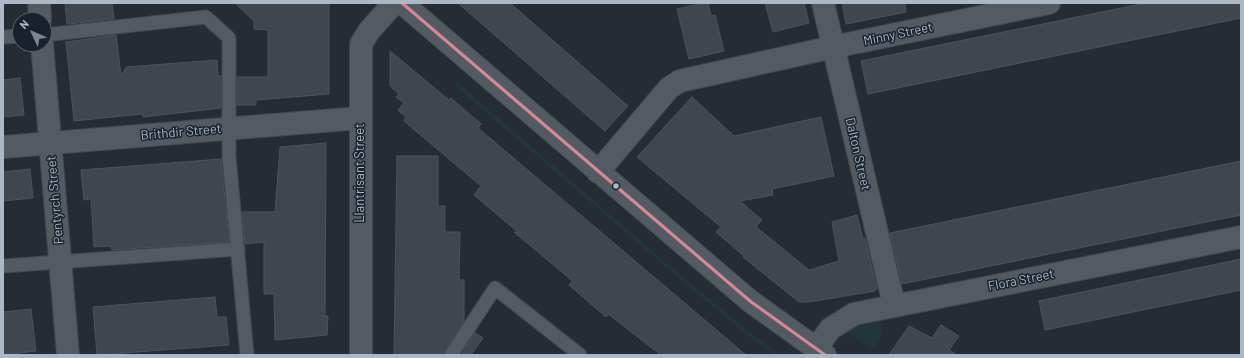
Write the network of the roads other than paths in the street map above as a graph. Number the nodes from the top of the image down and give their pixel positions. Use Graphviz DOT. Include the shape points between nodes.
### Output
graph roads {
  1 [pos="394,3"];
  2 [pos="402,3"];
  3 [pos="823,3"];
  4 [pos="1049,3"];
  5 [pos="52,34"];
  6 [pos="833,47"];
  7 [pos="43,52"];
  8 [pos="360,118"];
  9 [pos="230,128"];
  10 [pos="50,143"];
  11 [pos="3,147"];
  12 [pos="598,172"];
  13 [pos="1241,237"];
  14 [pos="238,249"];
  15 [pos="59,261"];
  16 [pos="3,266"];
  17 [pos="894,305"];
  18 [pos="821,352"];
  19 [pos="68,355"];
  20 [pos="247,355"];
  21 [pos="361,355"];
  22 [pos="451,355"];
  23 [pos="580,355"];
  1 -- 8 [label="street, Llantrisant Street" via="361,44"];
  2 -- 12 [label="street"];
  3 -- 6 [label="street, Dalton Street"];
  4 -- 6 [label="street, Minny Street"];
  5 -- 9 [label="lane" via="206,17 229,38"];
  6 -- 12 [label="street, Minny Street" via="680,81 669,88"];
  6 -- 17 [label="street, Dalton Street"];
  7 -- 10 [label="street, Pentyrch Street"];
  8 -- 9 [label="street, Brithdir Street"];
  8 -- 21 [label="street, Llantrisant Street"];
  9 -- 10 [label="street, Brithdir Street"];
  9 -- 14 [label="lane" via="229,156"];
  10 -- 11 [label="street, Brithdir Street"];
  10 -- 15 [label="street, Pentyrch Street"];
  12 -- 18 [label="street" via="750,301"];
  13 -- 17 [label="street, Flora Street"];
  14 -- 15 [label="lane"];
  14 -- 20 [label="lane"];
  15 -- 16 [label="lane"];
  15 -- 19 [label="street, Pentyrch Street"];
  17 -- 18 [label="street, Flora Street" via="847,317 830,329"];
  22 -- 23 [label="lane" via="495,288"];
}
